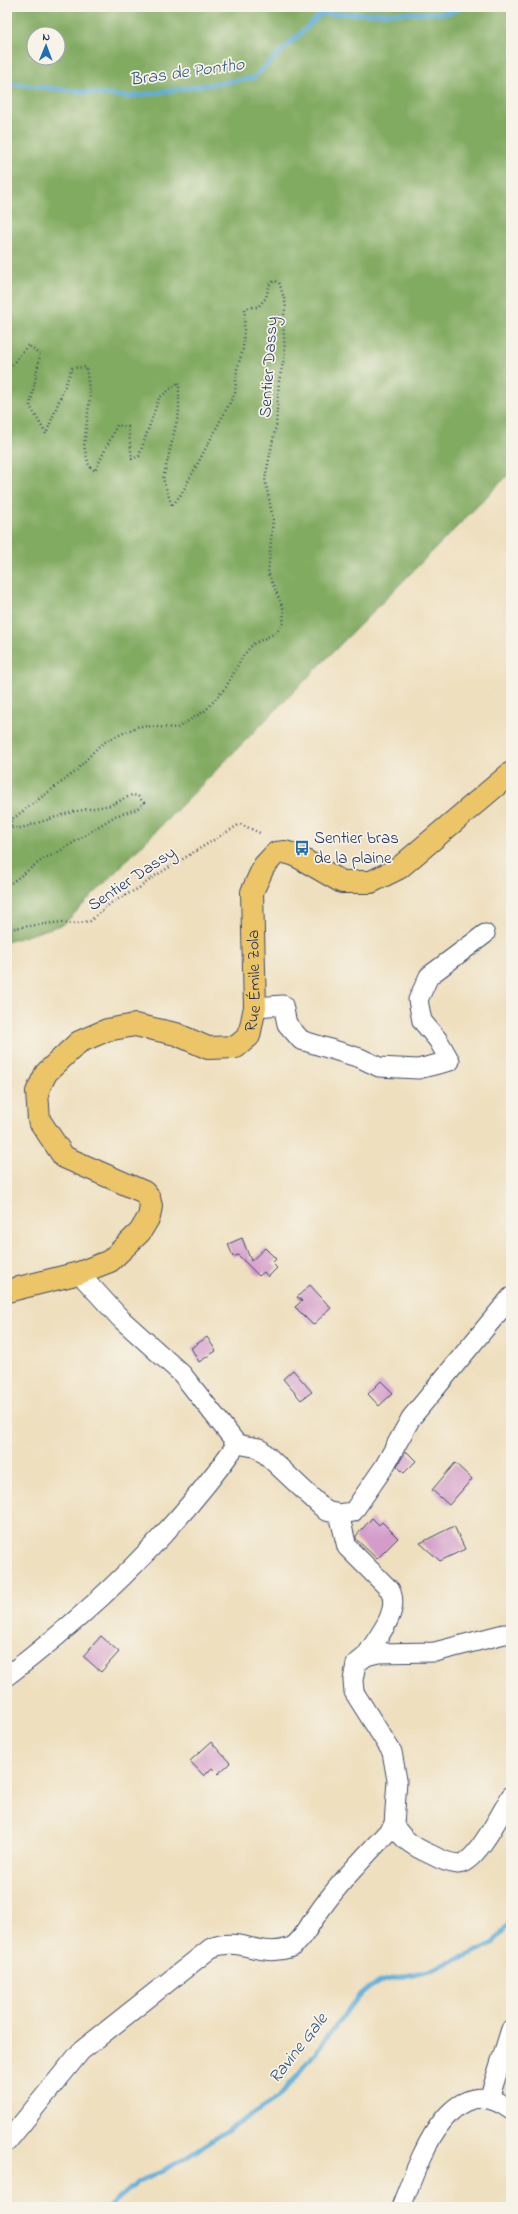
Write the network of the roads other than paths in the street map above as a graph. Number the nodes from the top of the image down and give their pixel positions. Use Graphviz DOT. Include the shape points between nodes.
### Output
graph roads {
  1 [pos="511,773"];
  2 [pos="485,934"];
  3 [pos="255,1007"];
  4 [pos="79,1273"];
  5 [pos="7,1291"];
  6 [pos="511,1297"];
  7 [pos="237,1444"];
  8 [pos="339,1514"];
  9 [pos="511,1634"];
  10 [pos="366,1656"];
  11 [pos="7,1676"];
  12 [pos="511,1796"];
  13 [pos="394,1826"];
  14 [pos="511,2029"];
  15 [pos="489,2100"];
  16 [pos="511,2110"];
  17 [pos="7,2142"];
  18 [pos="401,2207"];
  1 -- 3 [label="main road, Rue Émile Zola" via="399,868 371,882 342,882 296,855 285,852 276,854 264,866 252,892"];
  2 -- 3 [label="street" via="428,976 418,1000 422,1021 438,1040 450,1061 418,1069 379,1067 360,1058 301,1040 287,1024 283,1006"];
  3 -- 4 [label="main road, Rue Émile Zola" via="249,1036 236,1047 208,1048 176,1034 135,1025 108,1030 79,1042 46,1073 37,1092 39,1120 64,1157 144,1192 151,1206 149,1217 140,1232 110,1261"];
  4 -- 5 [label="main road, Rue Émile Zola"];
  4 -- 7 [label="street" via="121,1319 182,1374"];
  6 -- 8 [label="street" via="411,1418 384,1467 353,1512"];
  7 -- 8 [label="street" via="259,1448 326,1511"];
  7 -- 11 [label="street" via="209,1483 169,1528 92,1607"];
  8 -- 10 [label="street" via="347,1547 393,1596 393,1610"];
  9 -- 10 [label="street" via="435,1652 378,1652"];
  10 -- 13 [label="street" via="356,1664 354,1692 392,1752 397,1780"];
  12 -- 13 [label="street" via="485,1840 469,1860 458,1864 440,1859 409,1844"];
  13 -- 17 [label="street" via="335,1888 302,1937 291,1947 278,1951 261,1951 222,1943 211,1948 81,2051"];
  14 -- 15 [label="street"];
  15 -- 16 [label="street" via="500,2101"];
  15 -- 18 [label="street" via="478,2098 461,2102 447,2115 427,2143"];
}
